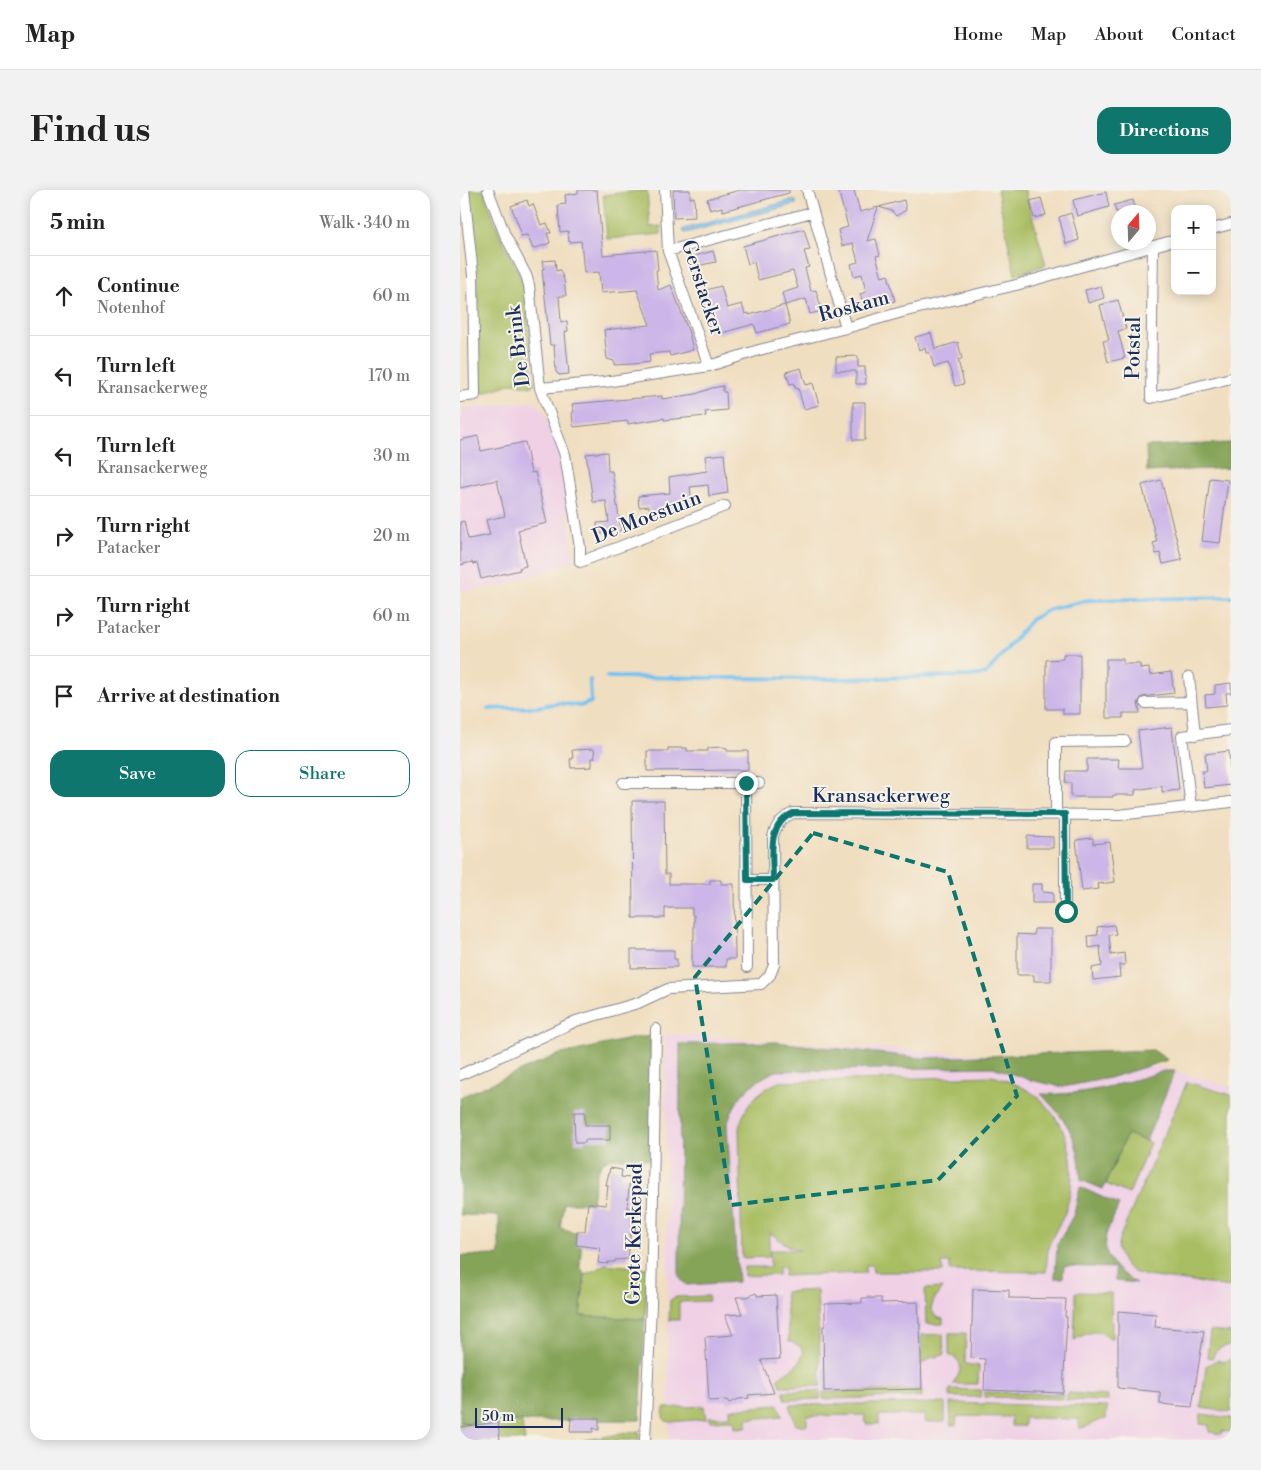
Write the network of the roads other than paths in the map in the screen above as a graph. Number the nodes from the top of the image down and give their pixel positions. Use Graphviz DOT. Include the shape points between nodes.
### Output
graph roads {
  1 [pos="464,190"];
  2 [pos="488,190"];
  3 [pos="664,190"];
  4 [pos="808,190"];
  5 [pos="812,212"];
  6 [pos="1231,224"];
  7 [pos="1216,228"];
  8 [pos="1171,241"];
  9 [pos="1156,245"];
  10 [pos="1139,250"];
  11 [pos="1153,250"];
  12 [pos="668,251"];
  13 [pos="846,328"];
  14 [pos="708,366"];
  15 [pos="1231,378"];
  16 [pos="540,388"];
  17 [pos="460,397"];
  18 [pos="725,506"];
  19 [pos="580,562"];
  20 [pos="1189,677"];
  21 [pos="1191,702"];
  22 [pos="1145,703"];
  23 [pos="1231,730"];
  24 [pos="1195,735"];
  25 [pos="1125,741"];
  26 [pos="624,783"];
  27 [pos="746,783"];
  28 [pos="759,783"];
  29 [pos="1231,802"];
  30 [pos="1190,807"];
  31 [pos="1061,814"];
  32 [pos="747,880"];
  33 [pos="773,880"];
  34 [pos="1066,911"];
  35 [pos="748,967"];
  36 [pos="656,1029"];
  37 [pos="460,1075"];
  38 [pos="646,1440"];
  1 -- 17 [label="street, De Brink" via="473,275 476,395"];
  2 -- 16 [label="street, De Brink" via="529,285"];
  3 -- 12 [label="street, Gerstacker"];
  4 -- 5 [label="street"];
  5 -- 12 [label="street"];
  5 -- 13 [label="street"];
  6 -- 7 [label="street"];
  8 -- 9 [label="street, Roskam"];
  10 -- 13 [label="street, Roskam"];
  11 -- 15 [label="street, Potstal" via="1151,398"];
  12 -- 14 [label="street, Gerstacker"];
  13 -- 14 [label="street, Roskam"];
  14 -- 16 [label="street, Roskam"];
  16 -- 19 [label="street, De Brink" via="565,455"];
  18 -- 19 [label="street, De Moestuin"];
  20 -- 21 [label="street"];
  21 -- 22 [label="street"];
  21 -- 24 [label="street"];
  23 -- 24 [label="street"];
  24 -- 30 [label="street" via="1182,736"];
  25 -- 31 [label="street" via="1056,742"];
  26 -- 27 [label="street"];
  27 -- 28 [label="street"];
  27 -- 32 [label="street"];
  29 -- 30 [label="street, Kransackerweg"];
  30 -- 31 [label="street, Kransackerweg" via="1119,814"];
  31 -- 33 [label="street, Kransackerweg" via="793,813 783,818 773,837"];
  31 -- 34 [label="street"];
  32 -- 33 [label="street"];
  32 -- 35 [label="street"];
  33 -- 37 [label="street, Kransackerweg" via="774,965 761,984 668,989 638,1003 576,1022"];
  36 -- 38 [label="street, Grote Kerkepad" via="652,1305"];
}
